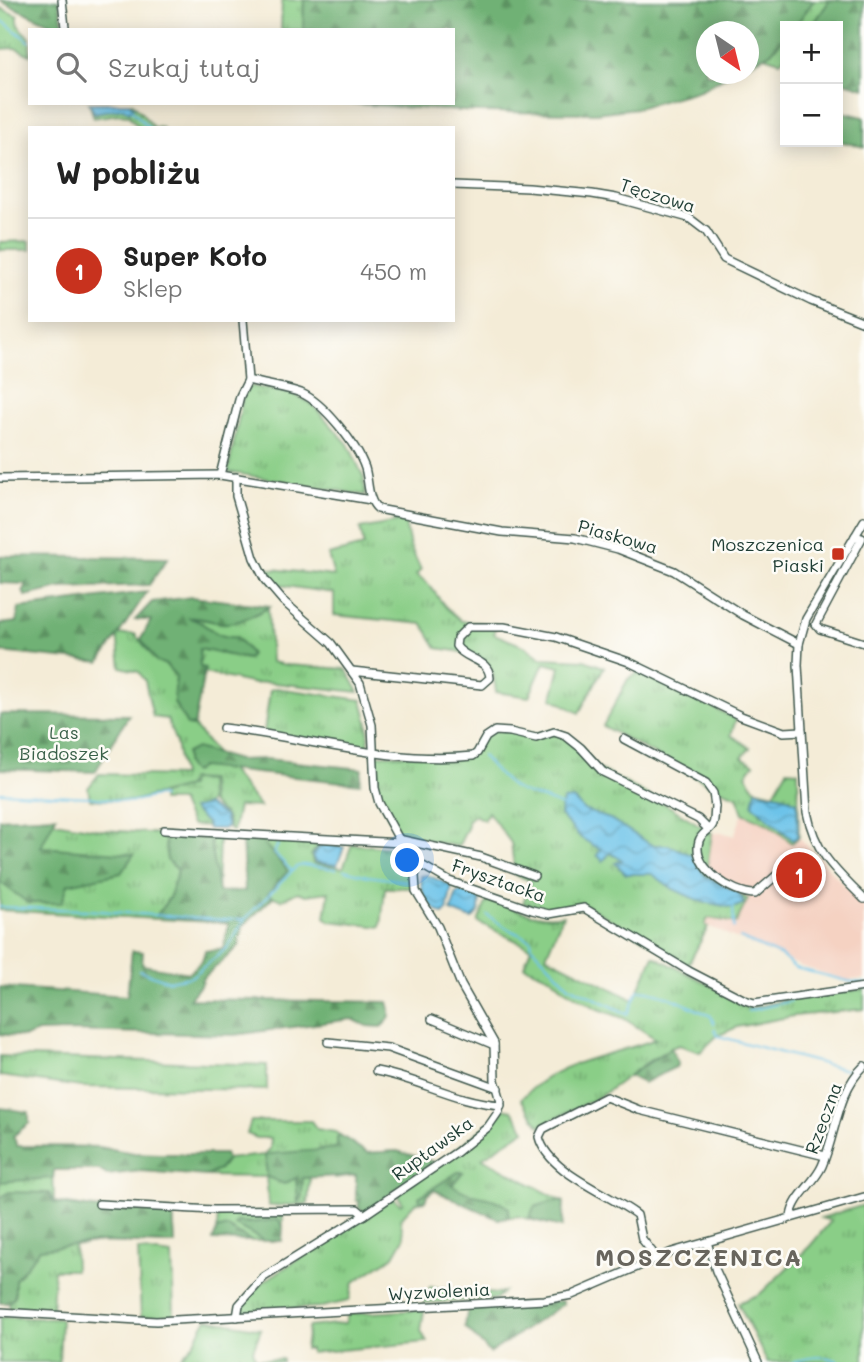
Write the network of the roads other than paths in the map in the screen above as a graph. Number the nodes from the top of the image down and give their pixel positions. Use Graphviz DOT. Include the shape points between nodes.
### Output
graph roads {
  1 [pos="62,0"];
  2 [pos="65,27"];
  3 [pos="455,185"];
  4 [pos="243,322"];
  5 [pos="864,323"];
  6 [pos="248,380"];
  7 [pos="220,475"];
  8 [pos="236,477"];
  9 [pos="0,478"];
  10 [pos="371,500"];
  11 [pos="864,520"];
  12 [pos="855,536"];
  13 [pos="864,643"];
  14 [pos="799,644"];
  15 [pos="352,671"];
  16 [pos="223,728"];
  17 [pos="802,731"];
  18 [pos="624,739"];
  19 [pos="374,753"];
  20 [pos="708,829"];
  21 [pos="164,830"];
  22 [pos="400,841"];
  23 [pos="802,853"];
  24 [pos="418,863"];
  25 [pos="534,876"];
  26 [pos="864,899"];
  27 [pos="864,986"];
  28 [pos="432,1019"];
  29 [pos="328,1042"];
  30 [pos="494,1045"];
  31 [pos="864,1066"];
  32 [pos="376,1072"];
  33 [pos="498,1088"];
  34 [pos="501,1105"];
  35 [pos="825,1156"];
  36 [pos="864,1196"];
  37 [pos="99,1204"];
  38 [pos="364,1215"];
  39 [pos="791,1217"];
  40 [pos="707,1242"];
  41 [pos="657,1258"];
  42 [pos="0,1312"];
  43 [pos="237,1317"];
  44 [pos="758,1362"];
  1 -- 2 [label="street"];
  3 -- 5 [label="street, Tęczowa" via="605,196 689,219 706,231 724,259"];
  4 -- 6 [label="street"];
  6 -- 7 [label="street"];
  6 -- 10 [label="street" via="304,394 324,411 361,458"];
  7 -- 8 [label="street, Piaskowa"];
  7 -- 9 [label="street"];
  8 -- 10 [label="street, Piaskowa"];
  8 -- 15 [label="street, Frysztacka" via="236,496 265,580 331,643"];
  10 -- 14 [label="street, Piaskowa" via="382,510 502,532 575,538 618,550 674,571"];
  11 -- 12 [label="street"];
  12 -- 13 [label="street" via="862,538 816,624"];
  12 -- 14 [label="street" via="806,619"];
  14 -- 17 [label="street"];
  15 -- 17 [label="street" via="482,685 489,681 489,669 457,649 460,633 481,626 523,631 556,636 629,662 731,712 784,732"];
  15 -- 19 [label="street, Frysztacka" via="366,700"];
  16 -- 19 [label="street"];
  17 -- 26 [label="street" via="807,812 815,842"];
  18 -- 20 [label="street" via="706,783 715,796 713,823"];
  19 -- 20 [label="street" via="470,757 495,731 534,738 554,732 581,748 603,772 698,819"];
  19 -- 22 [label="street, Frysztacka" via="379,803"];
  20 -- 23 [label="street" via="698,846 705,869 750,894 759,892"];
  21 -- 22 [label="street"];
  22 -- 24 [label="street, Frysztacka"];
  22 -- 25 [label="street" via="481,857"];
  24 -- 27 [label="street, Frysztacka" via="449,881 531,910 549,914 584,908 689,971 754,1003"];
  24 -- 30 [label="street" via="416,891"];
  28 -- 30 [label="street"];
  29 -- 33 [label="street" via="388,1048"];
  30 -- 33 [label="street"];
  31 -- 35 [label="street, Rzeczna" via="847,1089"];
  32 -- 34 [label="street" via="477,1104"];
  33 -- 34 [label="street"];
  34 -- 38 [label="street, Ruptawska" via="491,1123 475,1137"];
  35 -- 39 [label="street, Rzeczna" via="792,1208"];
  35 -- 41 [label="street" via="639,1110 607,1097 543,1129 541,1145 554,1160 637,1215 642,1239"];
  36 -- 39 [label="street, Wyzwolenia"];
  37 -- 38 [label="street" via="214,1210 357,1209"];
  38 -- 43 [label="street, Ruptawska" via="264,1278 239,1305"];
  39 -- 40 [label="street, Wyzwolenia"];
  40 -- 41 [label="street, Wyzwolenia"];
  40 -- 44 [label="street"];
  41 -- 43 [label="street, Wyzwolenia" via="572,1295 544,1300"];
  42 -- 43 [label="street, Wyzwolenia" via="156,1321"];
}
